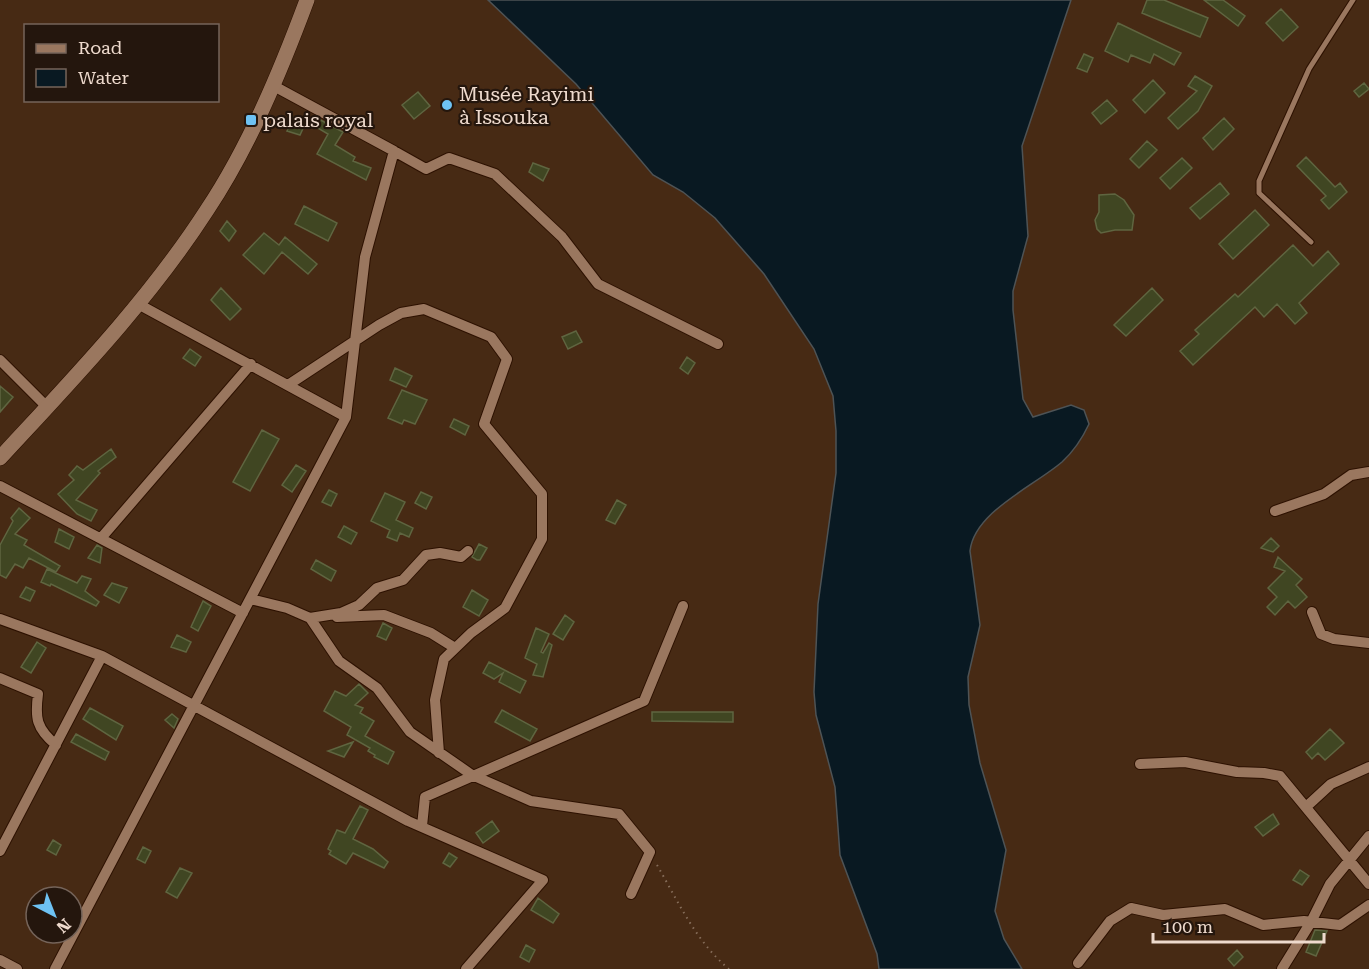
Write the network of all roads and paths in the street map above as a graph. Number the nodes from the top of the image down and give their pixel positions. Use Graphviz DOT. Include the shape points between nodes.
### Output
graph roads {
  1 [pos="307,0"];
  2 [pos="1353,0"];
  3 [pos="272,85"];
  4 [pos="394,151"];
  5 [pos="1311,242"];
  6 [pos="138,304"];
  7 [pos="353,342"];
  8 [pos="718,344"];
  9 [pos="0,360"];
  10 [pos="251,364"];
  11 [pos="288,385"];
  12 [pos="47,407"];
  13 [pos="346,417"];
  14 [pos="0,458"];
  15 [pos="1369,472"];
  16 [pos="0,486"];
  17 [pos="1275,511"];
  18 [pos="102,537"];
  19 [pos="468,551"];
  20 [pos="250,599"];
  21 [pos="682,606"];
  22 [pos="1312,612"];
  23 [pos="243,613"];
  24 [pos="310,618"];
  25 [pos="0,619"];
  26 [pos="1369,643"];
  27 [pos="455,648"];
  28 [pos="102,656"];
  29 [pos="0,678"];
  30 [pos="194,706"];
  31 [pos="56,745"];
  32 [pos="439,753"];
  33 [pos="1140,764"];
  34 [pos="1369,767"];
  35 [pos="471,776"];
  36 [pos="1306,807"];
  37 [pos="422,826"];
  38 [pos="1369,836"];
  39 [pos="0,850"];
  40 [pos="650,852"];
  41 [pos="1351,859"];
  42 [pos="1369,884"];
  43 [pos="632,894"];
  44 [pos="1369,905"];
  45 [pos="1311,922"];
  46 [pos="0,960"];
  47 [pos="1078,963"];
  48 [pos="17,969"];
  49 [pos="56,969"];
  50 [pos="466,969"];
  51 [pos="729,969"];
  52 [pos="1282,969"];
  1 -- 3 [label="street"];
  2 -- 5 [label="lane" via="1309,69 1259,181 1259,193"];
  3 -- 4 [label="street"];
  3 -- 6 [label="street" via="207,210"];
  4 -- 7 [label="street" via="364,257"];
  4 -- 8 [label="street" via="426,169 449,158 495,174 562,237 598,284"];
  6 -- 10 [label="street"];
  6 -- 12 [label="street"];
  7 -- 11 [label="street"];
  7 -- 13 [label="street"];
  7 -- 27 [label="street" via="401,313 424,309 491,337 507,359 484,424 542,494 542,539 505,608"];
  9 -- 12 [label="street"];
  10 -- 11 [label="street"];
  10 -- 18 [label="street"];
  11 -- 13 [label="street"];
  12 -- 14 [label="street"];
  13 -- 20 [label="street"];
  15 -- 17 [label="street" via="1351,475 1323,494"];
  16 -- 18 [label="street"];
  18 -- 23 [label="street"];
  19 -- 24 [label="street" via="461,557 426,555 403,579 377,588 359,605 341,613"];
  20 -- 23 [label="street"];
  20 -- 24 [label="street"];
  21 -- 35 [label="street" via="644,701"];
  22 -- 26 [label="street" via="1321,634"];
  23 -- 30 [label="street"];
  24 -- 27 [label="street" via="384,615 431,633"];
  24 -- 32 [label="street" via="339,661 377,688 410,732"];
  25 -- 28 [label="street"];
  27 -- 32 [label="street" via="444,659 435,700"];
  28 -- 30 [label="street"];
  28 -- 31 [label="street"];
  29 -- 31 [label="street" via="38,694 35,717 45,736"];
  30 -- 37 [label="street"];
  30 -- 49 [label="street"];
  31 -- 39 [label="street"];
  32 -- 35 [label="street"];
  33 -- 36 [label="street" via="1185,762 1280,776"];
  34 -- 36 [label="street" via="1331,784"];
  35 -- 37 [label="street" via="425,797"];
  35 -- 40 [label="street" via="531,801 619,814"];
  36 -- 41 [label="street"];
  37 -- 50 [label="street" via="543,880"];
  38 -- 41 [label="street"];
  40 -- 43 [label="street"];
  40 -- 51 [label="path" via="713,956"];
  41 -- 42 [label="street"];
  41 -- 45 [label="street" via="1330,884"];
  44 -- 45 [label="street" via="1340,925"];
  45 -- 47 [label="street" via="1263,925 1225,909 1163,915 1131,908 1110,921"];
  45 -- 52 [label="street"];
  46 -- 48 [label="street"];
}
